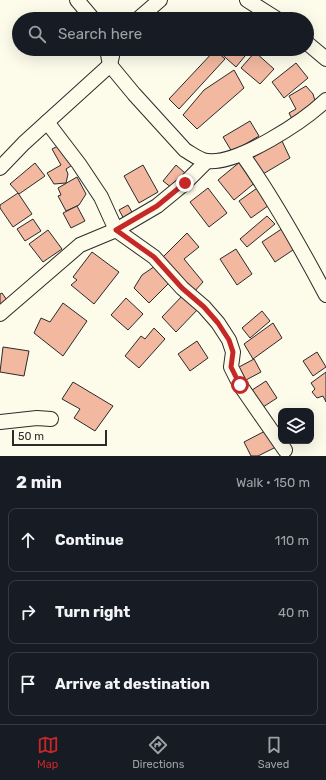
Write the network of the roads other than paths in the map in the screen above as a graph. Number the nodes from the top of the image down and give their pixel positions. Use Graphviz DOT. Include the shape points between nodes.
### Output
graph roads {
  1 [pos="77,0"];
  2 [pos="160,0"];
  3 [pos="247,0"];
  4 [pos="87,12"];
  5 [pos="146,12"];
  6 [pos="266,12"];
  7 [pos="314,49"];
  8 [pos="108,56"];
  9 [pos="112,56"];
  10 [pos="326,59"];
  11 [pos="110,65"];
  12 [pos="326,100"];
  13 [pos="47,122"];
  14 [pos="242,154"];
  15 [pos="207,161"];
  16 [pos="0,168"];
  17 [pos="116,230"];
  18 [pos="326,295"];
  19 [pos="0,314"];
  20 [pos="51,419"];
  21 [pos="0,422"];
  22 [pos="285,450"];
  1 -- 4 [label="street"];
  2 -- 5 [label="street"];
  3 -- 6 [label="street"];
  7 -- 10 [label="street"];
  8 -- 11 [label="street"];
  9 -- 11 [label="street"];
  11 -- 13 [label="street"];
  11 -- 15 [label="street" via="185,150"];
  12 -- 14 [label="street" via="314,111"];
  13 -- 16 [label="street"];
  13 -- 17 [label="street" via="101,197"];
  14 -- 15 [label="street" via="224,160"];
  14 -- 18 [label="street" via="296,239"];
  15 -- 17 [label="street" via="157,206"];
  17 -- 19 [label="street" via="80,245"];
  17 -- 22 [label="street" via="154,257 218,323 229,340 233,352 231,367 240,385"];
  20 -- 21 [label="street"];
}
